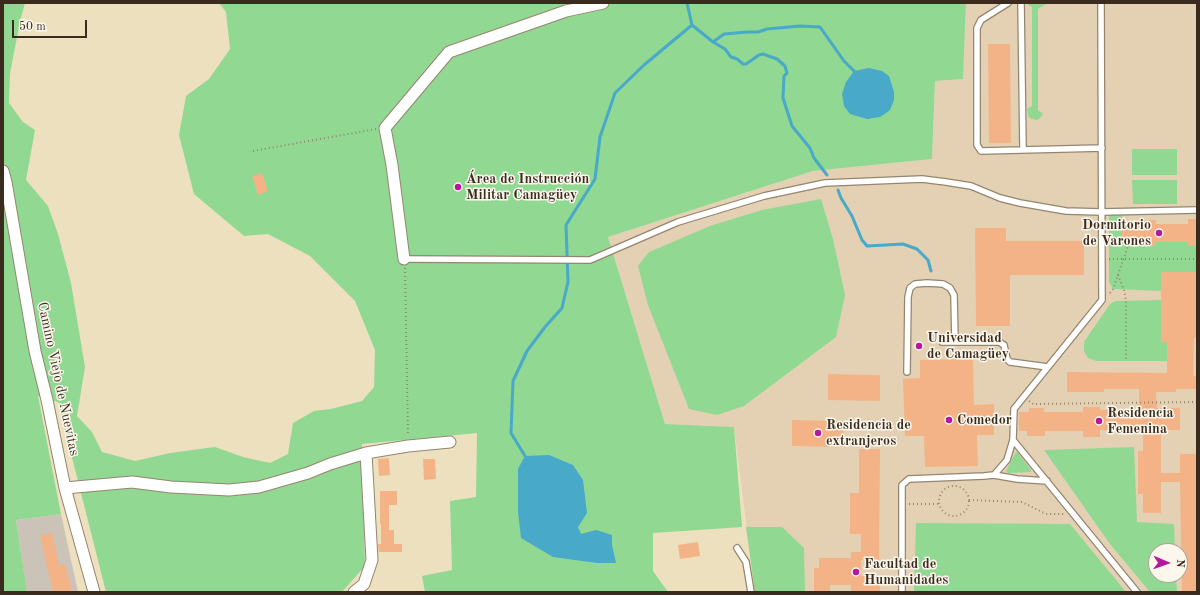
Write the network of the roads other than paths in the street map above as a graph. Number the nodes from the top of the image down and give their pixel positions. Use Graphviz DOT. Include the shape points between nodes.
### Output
graph roads {
  1 [pos="603,3"];
  2 [pos="1008,3"];
  3 [pos="1022,3"];
  4 [pos="1101,3"];
  5 [pos="1102,148"];
  6 [pos="1023,150"];
  7 [pos="3,171"];
  8 [pos="1197,210"];
  9 [pos="1102,212"];
  10 [pos="404,259"];
  11 [pos="942,342"];
  12 [pos="955,342"];
  13 [pos="1048,367"];
  14 [pos="907,372"];
  15 [pos="1013,440"];
  16 [pos="450,442"];
  17 [pos="366,453"];
  18 [pos="994,475"];
  19 [pos="1047,481"];
  20 [pos="65,488"];
  21 [pos="737,548"];
  22 [pos="94,592"];
  23 [pos="354,592"];
  24 [pos="751,592"];
  25 [pos="902,592"];
  26 [pos="1137,592"];
  1 -- 10 [label="street" via="566,11 449,52 385,128"];
  2 -- 6 [label="lane" via="981,20 977,28 977,145 981,151"];
  3 -- 6 [label="lane"];
  4 -- 5 [label="lane"];
  5 -- 6 [label="lane"];
  5 -- 9 [label="lane"];
  7 -- 20 [label="street, Camino Viejo de Nuevitas" via="35,351"];
  8 -- 9 [label="lane"];
  9 -- 10 [label="lane" via="1066,211 1020,203 971,186 922,179 825,183 764,196 678,222 590,260"];
  9 -- 13 [label="lane" via="1102,300"];
  11 -- 12 [label="lane"];
  12 -- 13 [label="lane" via="999,342 1004,344 1010,362"];
  12 -- 14 [label="lane" via="954,294 950,288 943,284 915,284 910,288 908,297"];
  13 -- 15 [label="lane" via="1014,409"];
  15 -- 18 [label="lane" via="1007,460"];
  15 -- 19 [label="lane"];
  16 -- 17 [label="street"];
  17 -- 20 [label="street" via="259,487 229,490 132,482"];
  17 -- 23 [label="street" via="372,560 364,584"];
  18 -- 19 [label="lane"];
  18 -- 25 [label="lane" via="909,479 902,485"];
  19 -- 26 [label="lane"];
  20 -- 22 [label="street, Camino Viejo de Nuevitas"];
  21 -- 24 [label="lane" via="746,562"];
}
